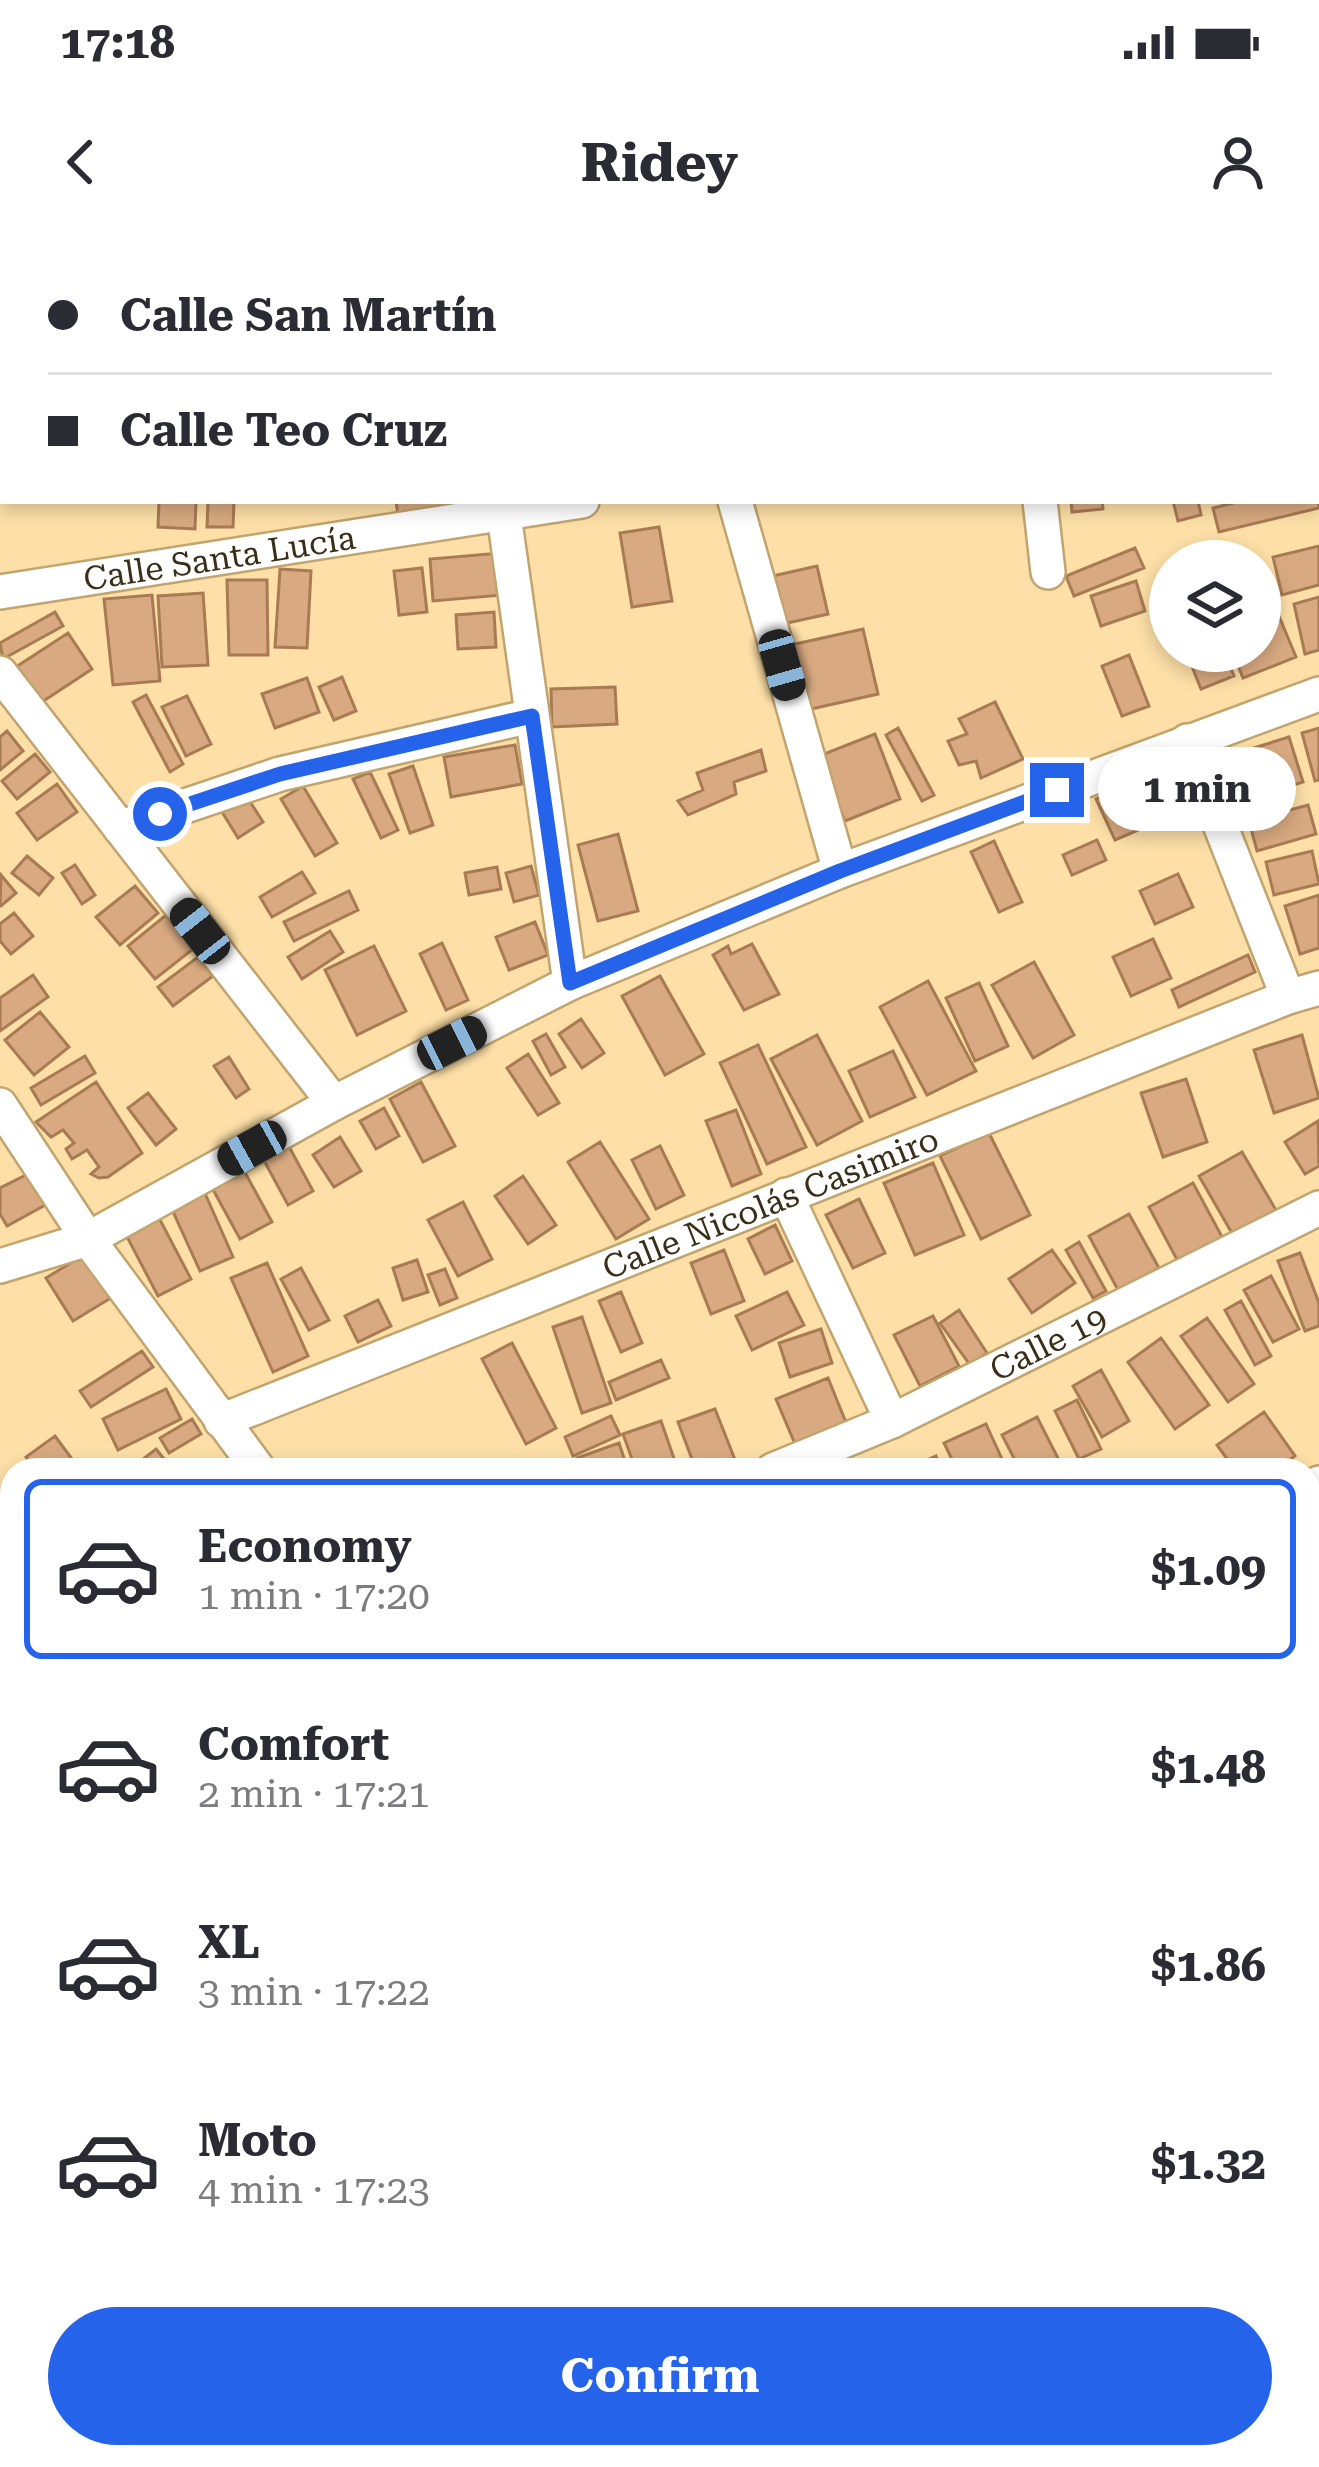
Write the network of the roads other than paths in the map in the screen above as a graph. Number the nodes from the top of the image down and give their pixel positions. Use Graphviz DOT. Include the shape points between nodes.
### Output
graph roads {
  1 [pos="548,504"];
  2 [pos="736,504"];
  3 [pos="1040,504"];
  4 [pos="502,508"];
  5 [pos="1048,572"];
  6 [pos="0,592"];
  7 [pos="0,673"];
  8 [pos="1319,694"];
  9 [pos="532,716"];
  10 [pos="1186,741"];
  11 [pos="120,828"];
  12 [pos="840,871"];
  13 [pos="570,983"];
  14 [pos="1304,993"];
  15 [pos="334,1102"];
  16 [pos="0,1105"];
  17 [pos="786,1195"];
  18 [pos="1319,1208"];
  19 [pos="88,1239"];
  20 [pos="0,1266"];
  21 [pos="892,1420"];
  22 [pos="221,1421"];
  23 [pos="250,1458"];
  24 [pos="802,1458"];
  1 -- 4 [label="street, Calle Santa Lucía"];
  2 -- 12 [label="street"];
  3 -- 5 [label="street"];
  4 -- 6 [label="street, Calle Santa Lucía"];
  4 -- 9 [label="street"];
  7 -- 11 [label="street"];
  8 -- 10 [label="street"];
  9 -- 11 [label="street" via="280,774"];
  9 -- 13 [label="street"];
  10 -- 12 [label="street"];
  10 -- 14 [label="street"];
  11 -- 15 [label="street"];
  12 -- 13 [label="street"];
  13 -- 15 [label="street"];
  14 -- 17 [label="street, Calle Nicolás Casimiro"];
  15 -- 19 [label="street"];
  16 -- 19 [label="street"];
  17 -- 21 [label="street"];
  17 -- 22 [label="street, Calle Nicolás Casimiro"];
  18 -- 21 [label="street, Calle 19"];
  19 -- 20 [label="street"];
  19 -- 22 [label="street"];
  21 -- 24 [label="street, Calle 19"];
  22 -- 23 [label="street"];
}
